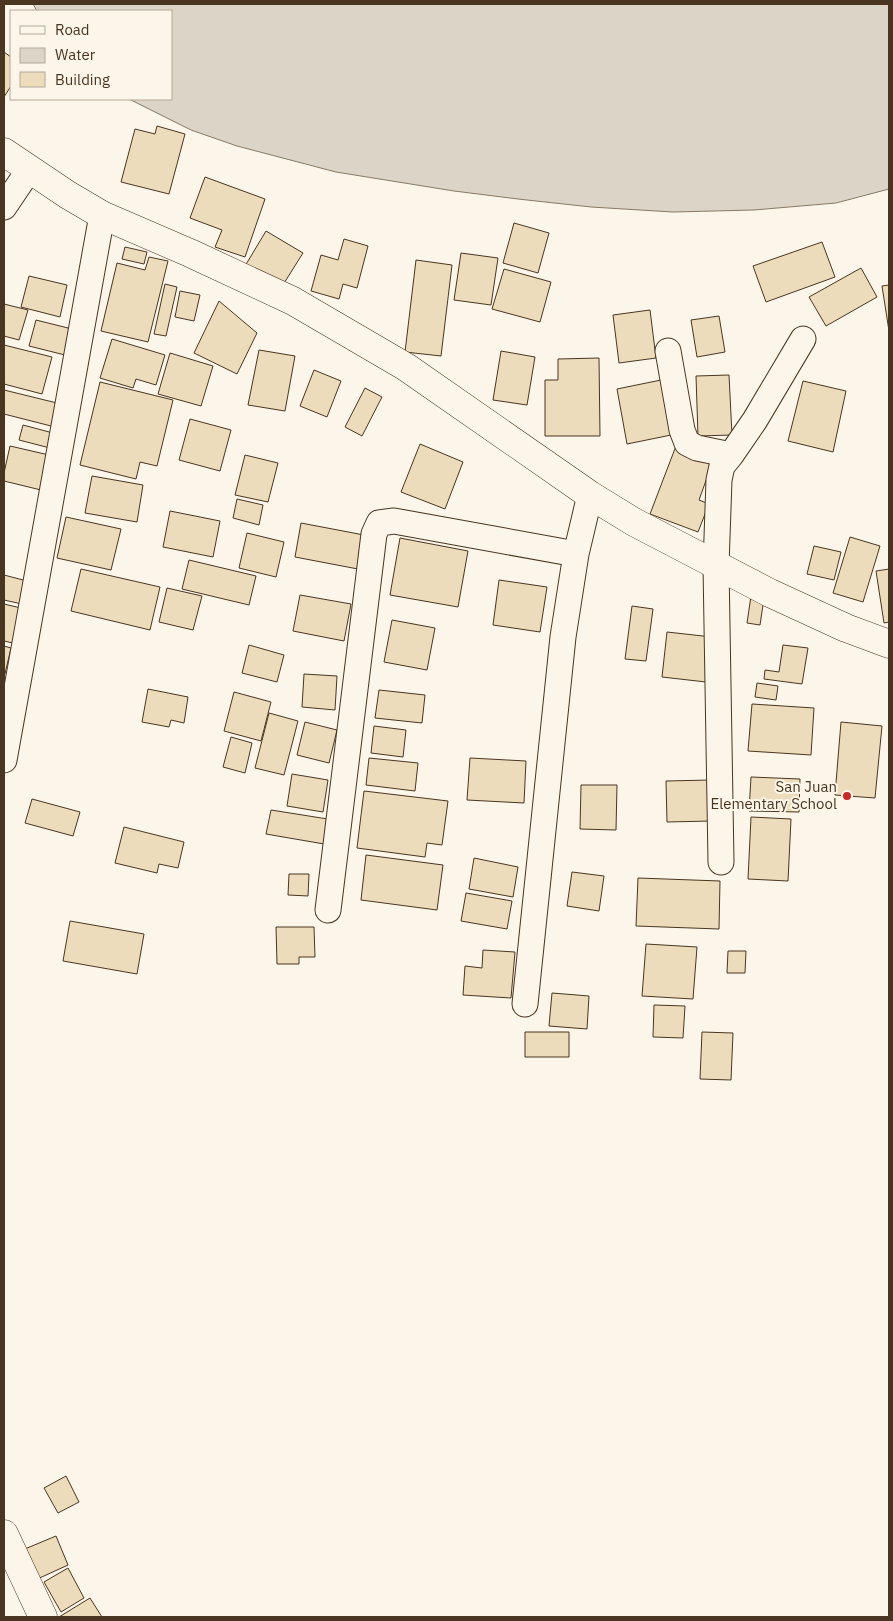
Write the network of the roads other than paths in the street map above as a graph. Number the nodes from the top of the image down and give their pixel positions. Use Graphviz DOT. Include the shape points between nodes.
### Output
graph roads {
  1 [pos="4,152"];
  2 [pos="29,170"];
  3 [pos="4,207"];
  4 [pos="102,215"];
  5 [pos="803,339"];
  6 [pos="668,351"];
  7 [pos="731,455"];
  8 [pos="590,495"];
  9 [pos="576,554"];
  10 [pos="716,566"];
  11 [pos="889,644"];
  12 [pos="4,760"];
  13 [pos="721,862"];
  14 [pos="328,910"];
  15 [pos="525,1004"];
  16 [pos="4,1534"];
  17 [pos="43,1617"];
  1 -- 2 [label="street"];
  2 -- 3 [label="street"];
  2 -- 4 [label="street"];
  4 -- 8 [label="street" via="293,301 406,367"];
  4 -- 12 [label="street"];
  5 -- 7 [label="street"];
  6 -- 7 [label="street" via="687,443"];
  7 -- 10 [label="street" via="722,466 719,480"];
  8 -- 9 [label="street"];
  8 -- 10 [label="street"];
  9 -- 14 [label="street" via="394,521 379,523 374,534"];
  9 -- 15 [label="street" via="563,637"];
  10 -- 11 [label="street" via="846,628"];
  10 -- 13 [label="street"];
  16 -- 17 [label="street"];
}
